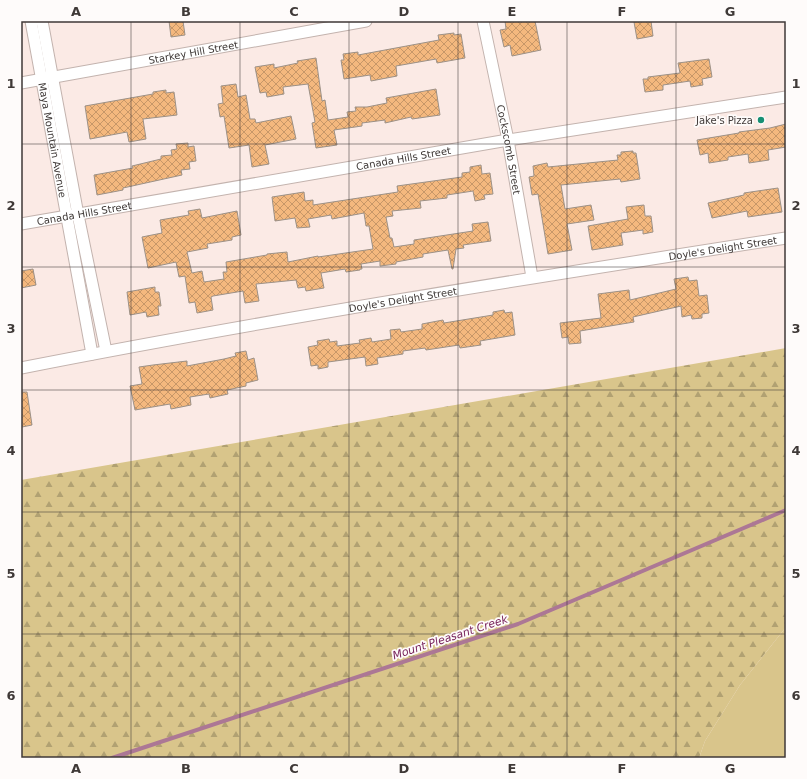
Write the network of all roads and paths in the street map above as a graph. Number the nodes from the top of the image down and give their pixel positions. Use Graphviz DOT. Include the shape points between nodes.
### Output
graph roads {
  1 [pos="31,21"];
  2 [pos="42,21"];
  3 [pos="366,21"];
  4 [pos="483,21"];
  5 [pos="48,77"];
  6 [pos="21,83"];
  7 [pos="786,97"];
  8 [pos="508,140"];
  9 [pos="78,215"];
  10 [pos="67,216"];
  11 [pos="21,224"];
  12 [pos="786,238"];
  13 [pos="532,277"];
  14 [pos="106,351"];
  15 [pos="92,354"];
  16 [pos="21,368"];
  17 [pos="786,618"];
  18 [pos="786,626"];
  1 -- 5 [label="street, Maya Mountain Avenue"];
  2 -- 5 [label="street, Maya Mountain Avenue"];
  3 -- 5 [label="street, Starkey Hill Street"];
  4 -- 8 [label="street, Cockscomb Street"];
  5 -- 6 [label="street, Starkey Hill Street"];
  5 -- 9 [label="street, Maya Mountain Avenue"];
  5 -- 10 [label="street, Maya Mountain Avenue"];
  7 -- 8 [label="street, Canada Hills Street"];
  8 -- 9 [label="street, Canada Hills Street"];
  8 -- 13 [label="street, Cockscomb Street"];
  9 -- 10 [label="street, Canada Hills Street"];
  9 -- 14 [label="street, Maya Mountain Avenue"];
  10 -- 11 [label="street, Canada Hills Street"];
  10 -- 15 [label="street, Maya Mountain Avenue"];
  12 -- 13 [label="street, Doyle's Delight Street"];
  13 -- 14 [label="street, Doyle's Delight Street"];
  14 -- 15 [label="street, Doyle's Delight Street"];
  15 -- 16 [label="street, Doyle's Delight Street"];
  17 -- 18 [label="path"];
}
